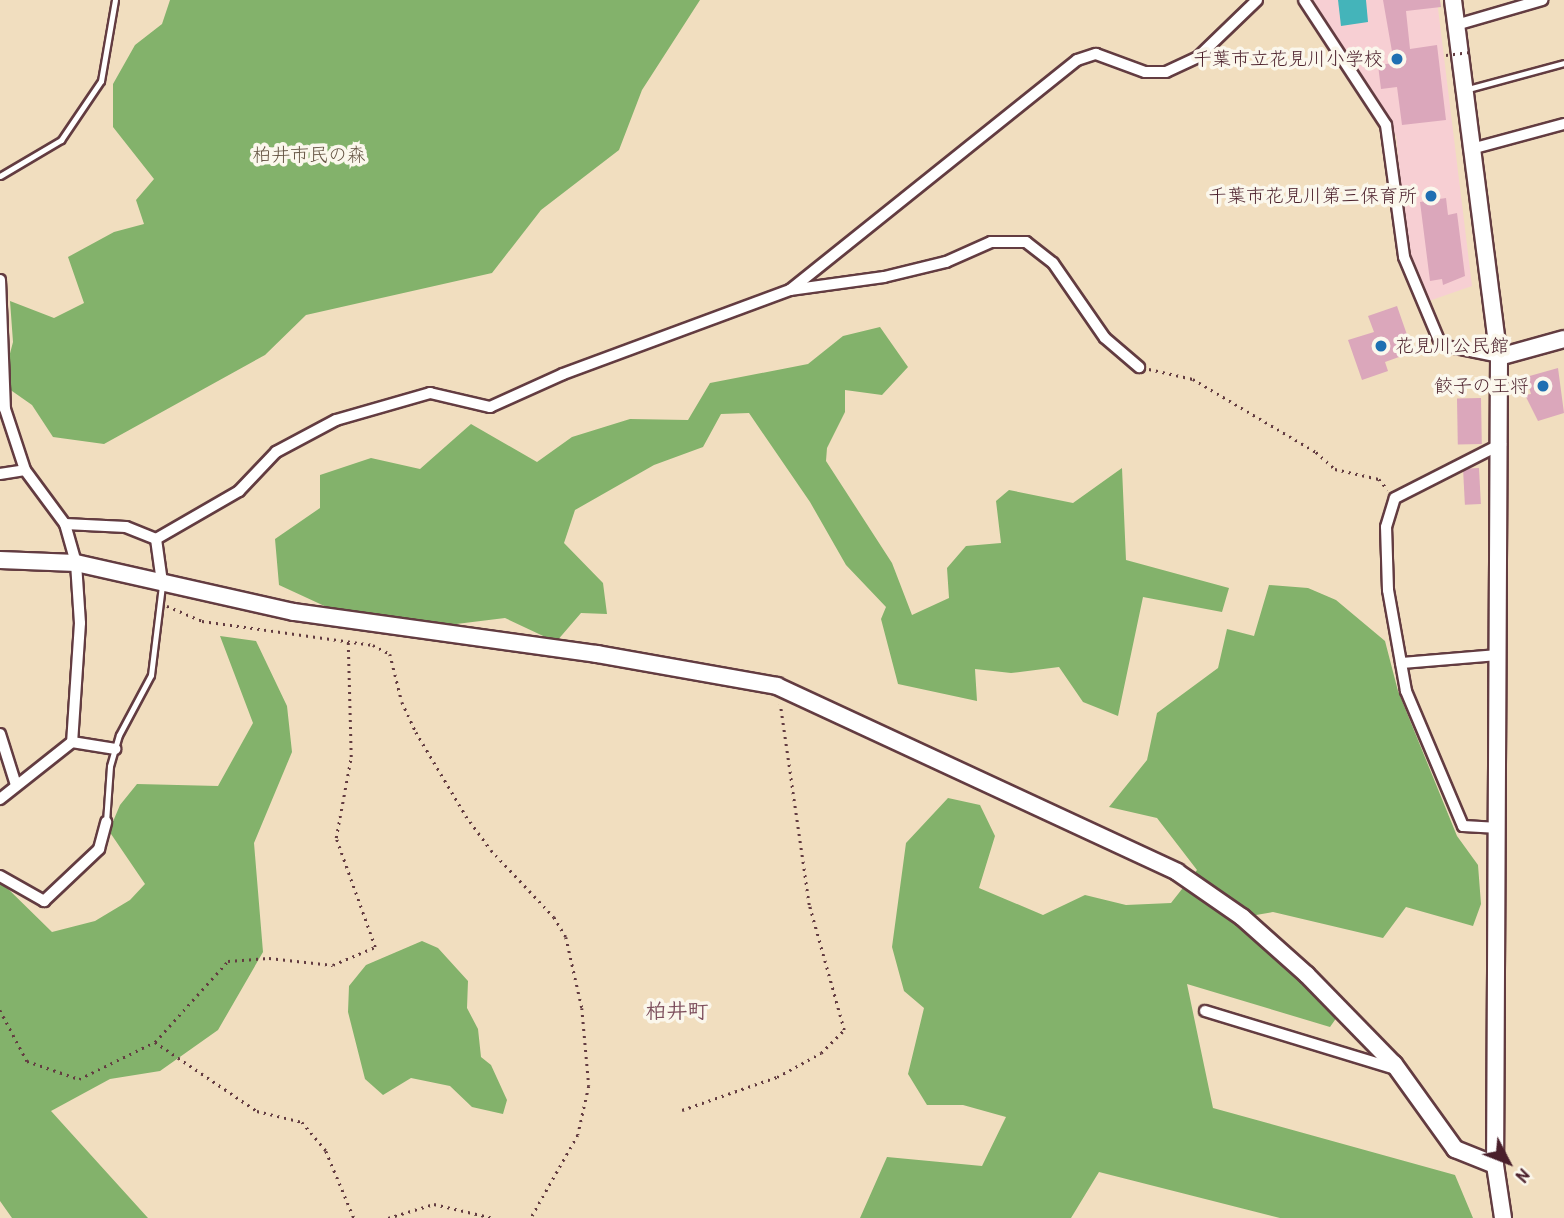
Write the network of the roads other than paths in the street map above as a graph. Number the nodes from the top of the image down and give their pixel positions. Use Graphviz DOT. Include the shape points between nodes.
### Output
graph roads {
  1 [pos="115,0"];
  2 [pos="1257,0"];
  3 [pos="1304,0"];
  4 [pos="1453,0"];
  5 [pos="1542,0"];
  6 [pos="1456,25"];
  7 [pos="1564,63"];
  8 [pos="1468,89"];
  9 [pos="1564,124"];
  10 [pos="1475,148"];
  11 [pos="0,176"];
  12 [pos="0,280"];
  13 [pos="790,290"];
  14 [pos="1564,339"];
  15 [pos="1499,357"];
  16 [pos="1139,367"];
  17 [pos="1,390"];
  18 [pos="1501,444"];
  19 [pos="25,470"];
  20 [pos="0,474"];
  21 [pos="65,524"];
  22 [pos="156,539"];
  23 [pos="0,560"];
  24 [pos="76,563"];
  25 [pos="162,582"];
  26 [pos="1499,655"];
  27 [pos="1402,663"];
  28 [pos="0,734"];
  29 [pos="72,743"];
  30 [pos="115,749"];
  31 [pos="16,785"];
  32 [pos="0,799"];
  33 [pos="106,822"];
  34 [pos="1499,828"];
  35 [pos="0,876"];
  36 [pos="1205,1011"];
  37 [pos="1399,1070"];
  38 [pos="1495,1165"];
  39 [pos="1503,1218"];
  1 -- 11 [label="lane" via="101,81 61,140"];
  2 -- 13 [label="street" via="1198,57 1166,72 1145,72 1096,54 1077,60"];
  3 -- 15 [label="street" via="1385,125 1404,257 1441,345"];
  4 -- 6 [label="street"];
  5 -- 6 [label="street"];
  6 -- 8 [label="street"];
  7 -- 8 [label="lane"];
  8 -- 10 [label="street"];
  9 -- 10 [label="street"];
  10 -- 15 [label="street"];
  12 -- 17 [label="street" via="5,336"];
  13 -- 16 [label="street" via="884,277 946,262 991,242 1026,242 1053,263 1105,338"];
  13 -- 22 [label="street" via="563,374 490,407 430,393 336,419 276,452 239,492"];
  14 -- 15 [label="street"];
  15 -- 18 [label="street"];
  17 -- 19 [label="street"];
  18 -- 26 [label="street"];
  18 -- 27 [label="street" via="1395,498 1386,527 1388,590"];
  19 -- 20 [label="street"];
  19 -- 21 [label="street"];
  21 -- 22 [label="street" via="126,527"];
  21 -- 24 [label="street"];
  22 -- 25 [label="street"];
  23 -- 24 [label="street"];
  24 -- 25 [label="street"];
  24 -- 29 [label="street" via="80,624"];
  25 -- 30 [label="lane" via="151,675"];
  25 -- 37 [label="street" via="294,612 597,654 777,686 1177,872 1242,917"];
  26 -- 27 [label="street"];
  26 -- 34 [label="street"];
  27 -- 34 [label="street" via="1406,691 1463,826"];
  28 -- 31 [label="street"];
  29 -- 30 [label="street"];
  29 -- 31 [label="street"];
  30 -- 33 [label="lane"];
  31 -- 32 [label="street"];
  33 -- 35 [label="street" via="99,849 44,901"];
  34 -- 38 [label="street"];
  36 -- 37 [label="street"];
  37 -- 38 [label="street" via="1455,1149"];
  38 -- 39 [label="street"];
}
